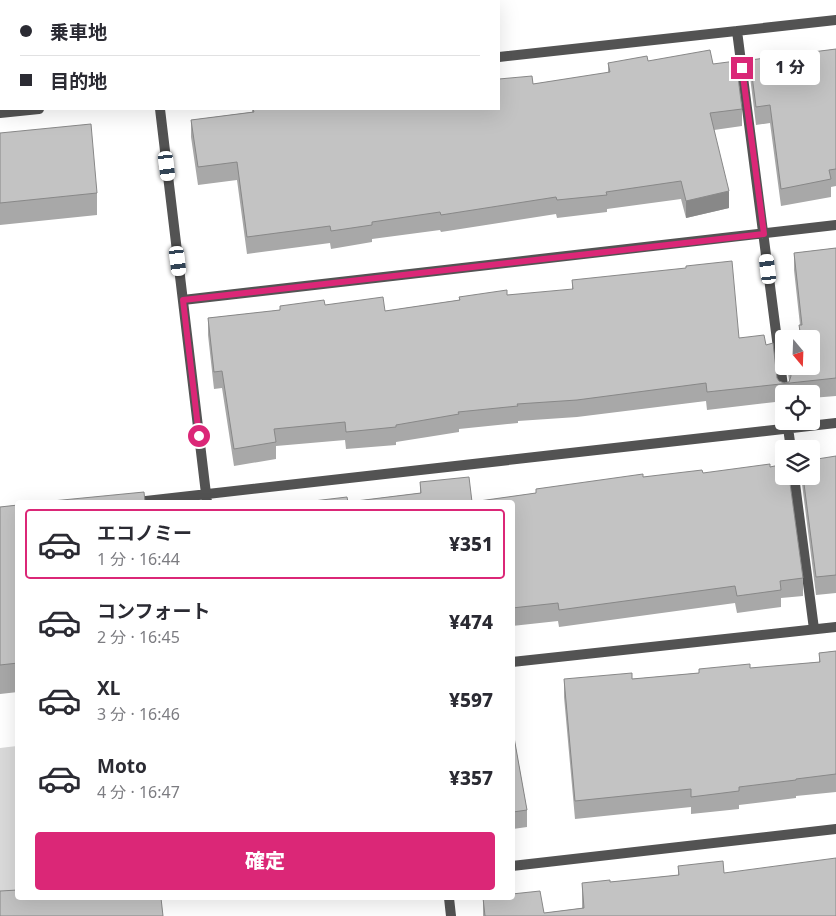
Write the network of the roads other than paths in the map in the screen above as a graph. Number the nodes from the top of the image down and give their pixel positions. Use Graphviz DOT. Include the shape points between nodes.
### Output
graph roads {
  1 [pos="836,20"];
  2 [pos="737,31"];
  3 [pos="500,57"];
  4 [pos="29,110"];
  5 [pos="160,110"];
  6 [pos="0,113"];
  7 [pos="836,225"];
  8 [pos="764,234"];
  9 [pos="183,300"];
  10 [pos="783,385"];
  11 [pos="836,423"];
  12 [pos="820,424"];
  13 [pos="775,427"];
  14 [pos="795,485"];
  15 [pos="206,499"];
  16 [pos="183,500"];
  17 [pos="836,626"];
  18 [pos="814,629"];
  19 [pos="515,662"];
  20 [pos="836,829"];
  21 [pos="515,866"];
  22 [pos="450,900"];
  23 [pos="451,916"];
  1 -- 2 [label="street"];
  2 -- 3 [label="street"];
  2 -- 8 [label="street"];
  4 -- 6 [label="street"];
  5 -- 9 [label="street"];
  7 -- 8 [label="street"];
  8 -- 9 [label="street"];
  8 -- 10 [label="street"];
  9 -- 15 [label="street"];
  11 -- 12 [label="street"];
  13 -- 15 [label="street"];
  14 -- 18 [label="street"];
  15 -- 16 [label="street"];
  17 -- 18 [label="street"];
  18 -- 19 [label="street"];
  20 -- 21 [label="street"];
  22 -- 23 [label="street"];
}
